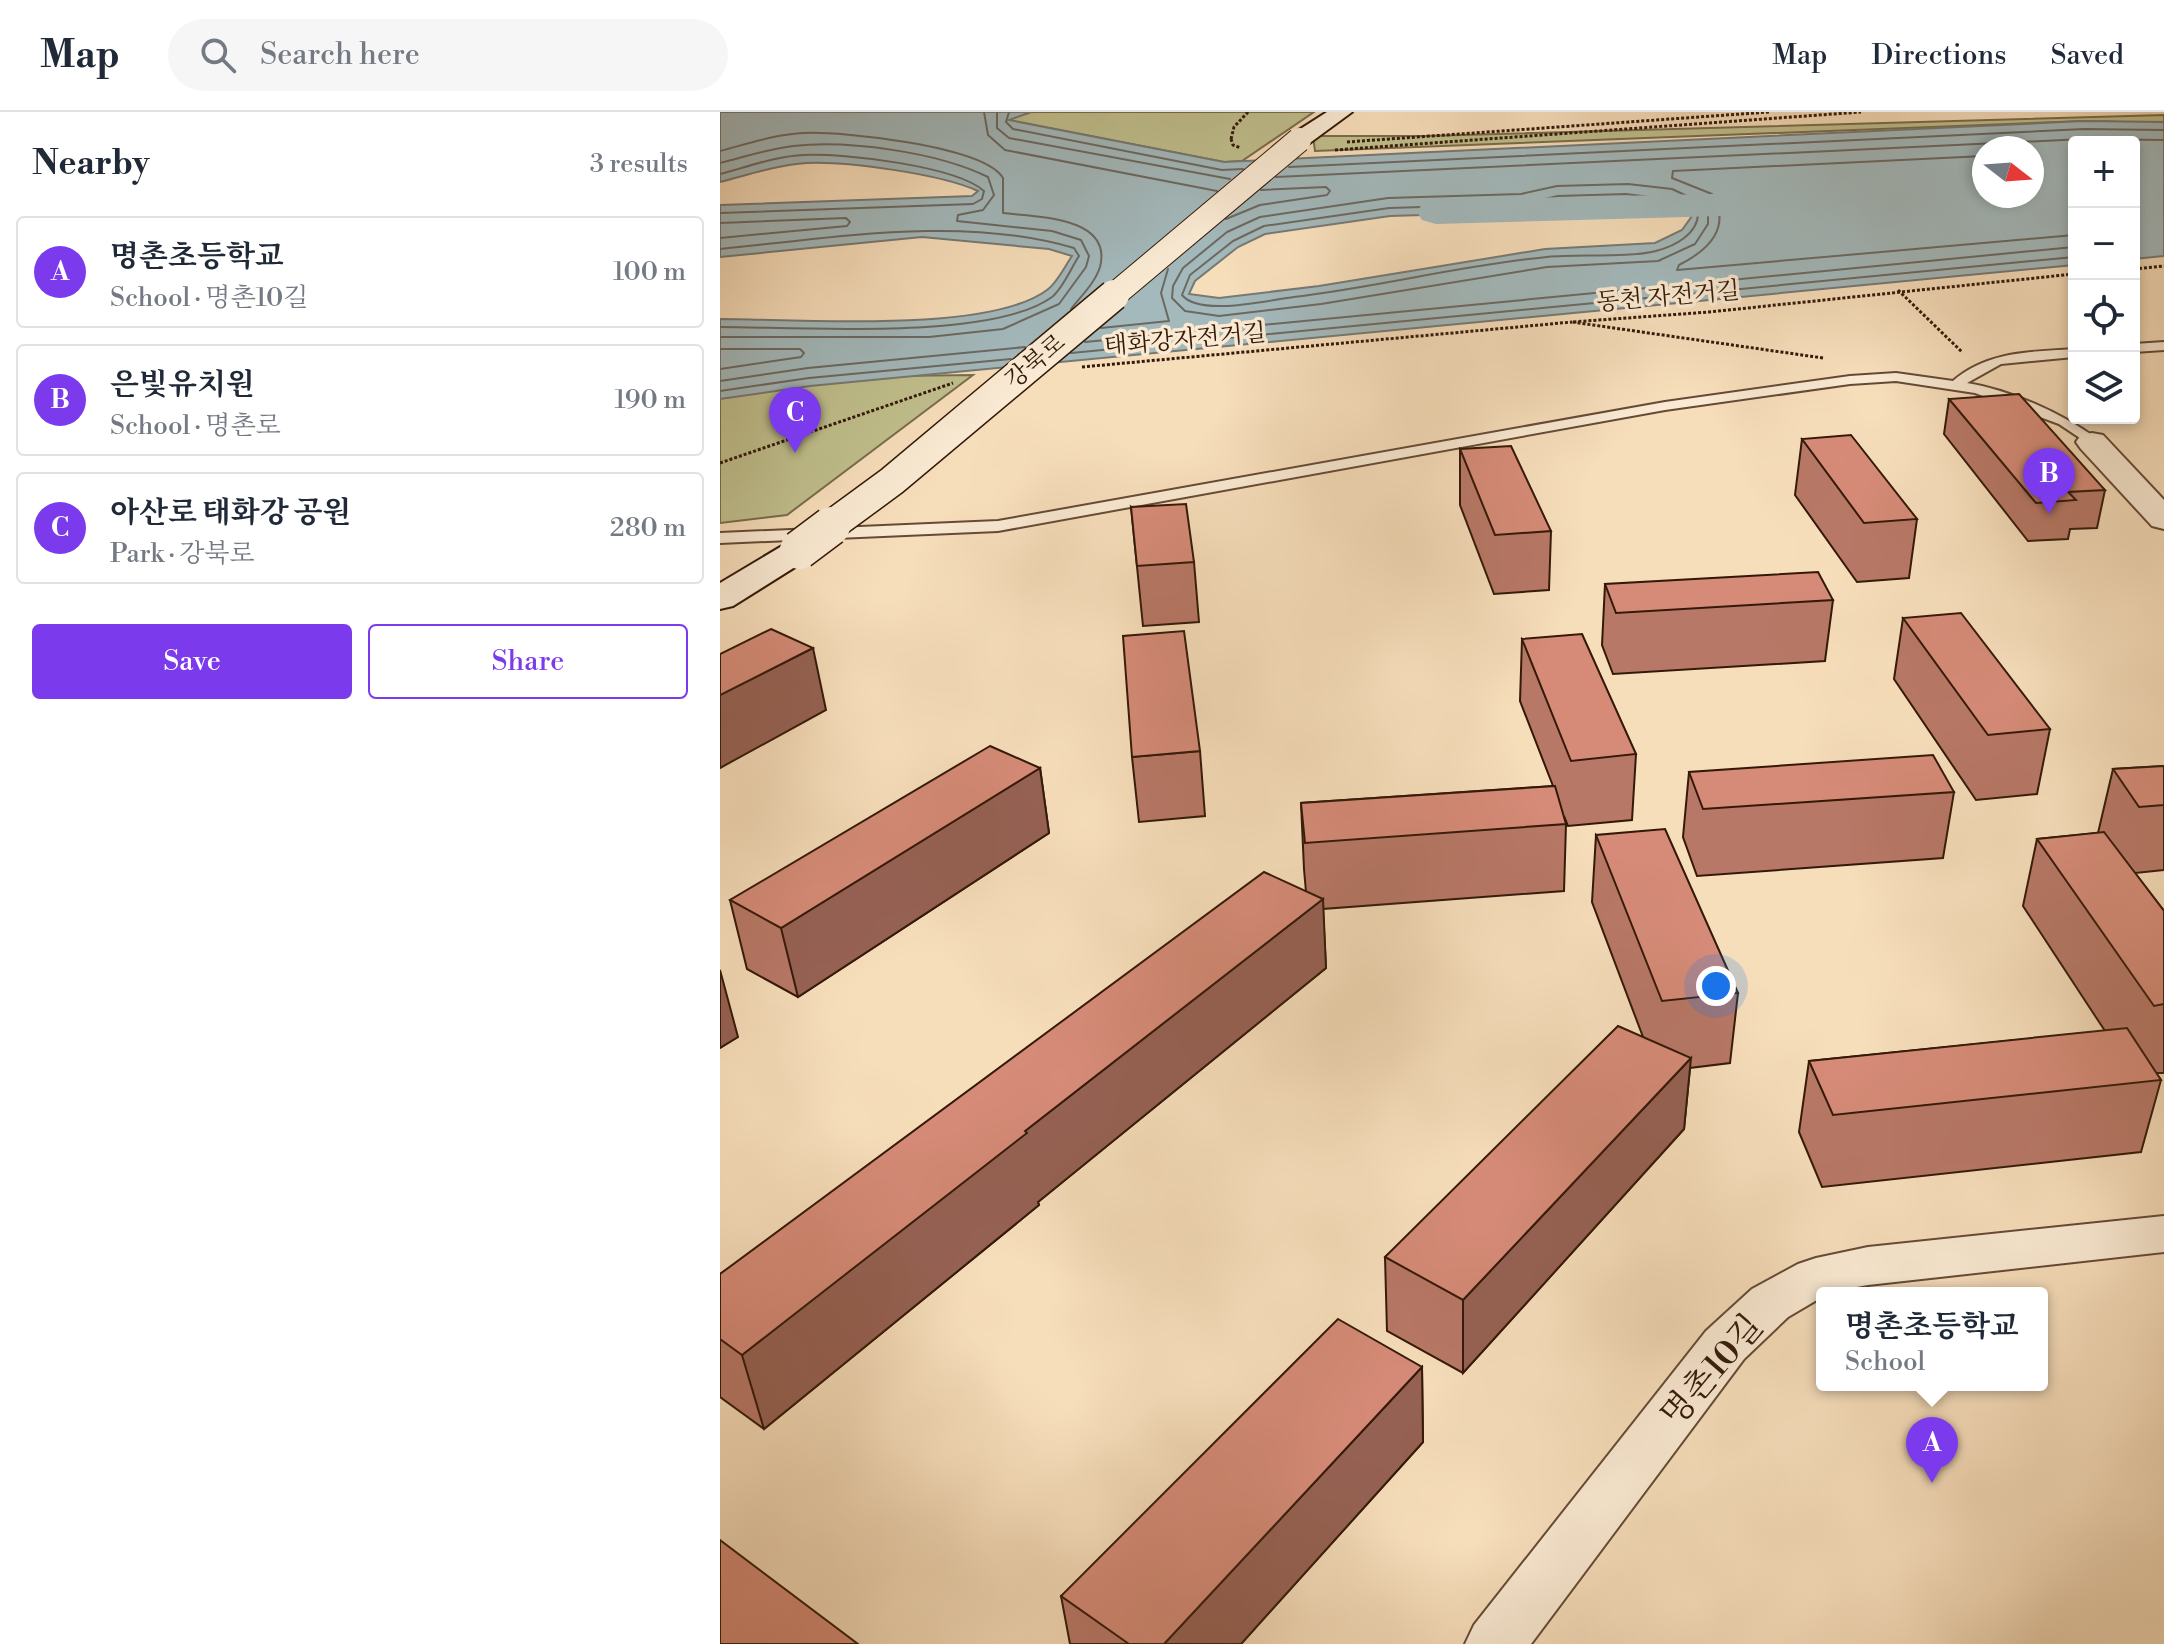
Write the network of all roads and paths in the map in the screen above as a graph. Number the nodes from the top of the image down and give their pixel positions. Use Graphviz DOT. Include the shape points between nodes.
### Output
graph roads {
  1 [pos="1248,112"];
  2 [pos="1341,112"];
  3 [pos="1769,112"];
  4 [pos="1861,112"];
  5 [pos="1425,136"];
  6 [pos="1248,150"];
  7 [pos="1328,150"];
  8 [pos="2164,266"];
  9 [pos="2140,268"];
  10 [pos="2068,275"];
  11 [pos="1898,290"];
  12 [pos="1572,322"];
  13 [pos="2164,346"];
  14 [pos="2140,348"];
  15 [pos="2068,353"];
  16 [pos="1826,358"];
  17 [pos="1983,364"];
  18 [pos="1070,368"];
  19 [pos="960,381"];
  20 [pos="1958,384"];
  21 [pos="2092,442"];
  22 [pos="720,463"];
  23 [pos="2164,519"];
  24 [pos="720,538"];
  25 [pos="720,598"];
  26 [pos="2164,1234"];
  27 [pos="1495,1644"];
  1 -- 6 [label="path" via="1231,139"];
  2 -- 25 [label="main road, 강북로, bridge" via="1299,140 892,481 799,550"];
  3 -- 5 [label="path"];
  4 -- 7 [label="path"];
  8 -- 9 [label="path"];
  10 -- 11 [label="path, 동천 자전거길"];
  11 -- 12 [label="path, 동천 자전거길"];
  11 -- 17 [label="path" via="1973,362"];
  12 -- 16 [label="path, 동천 자전거길"];
  12 -- 18 [label="path, 태화강자전거길"];
  13 -- 14 [label="lane"];
  15 -- 17 [label="lane"];
  17 -- 20 [label="lane"];
  19 -- 22 [label="path"];
  20 -- 21 [label="lane" via="2035,408"];
  20 -- 24 [label="lane" via="1896,377 1850,380 1665,406 998,526"];
  21 -- 23 [label="main road"];
  26 -- 27 [label="street, 명촌10길" via="1868,1266 1816,1277 1770,1303 1725,1345"];
}
